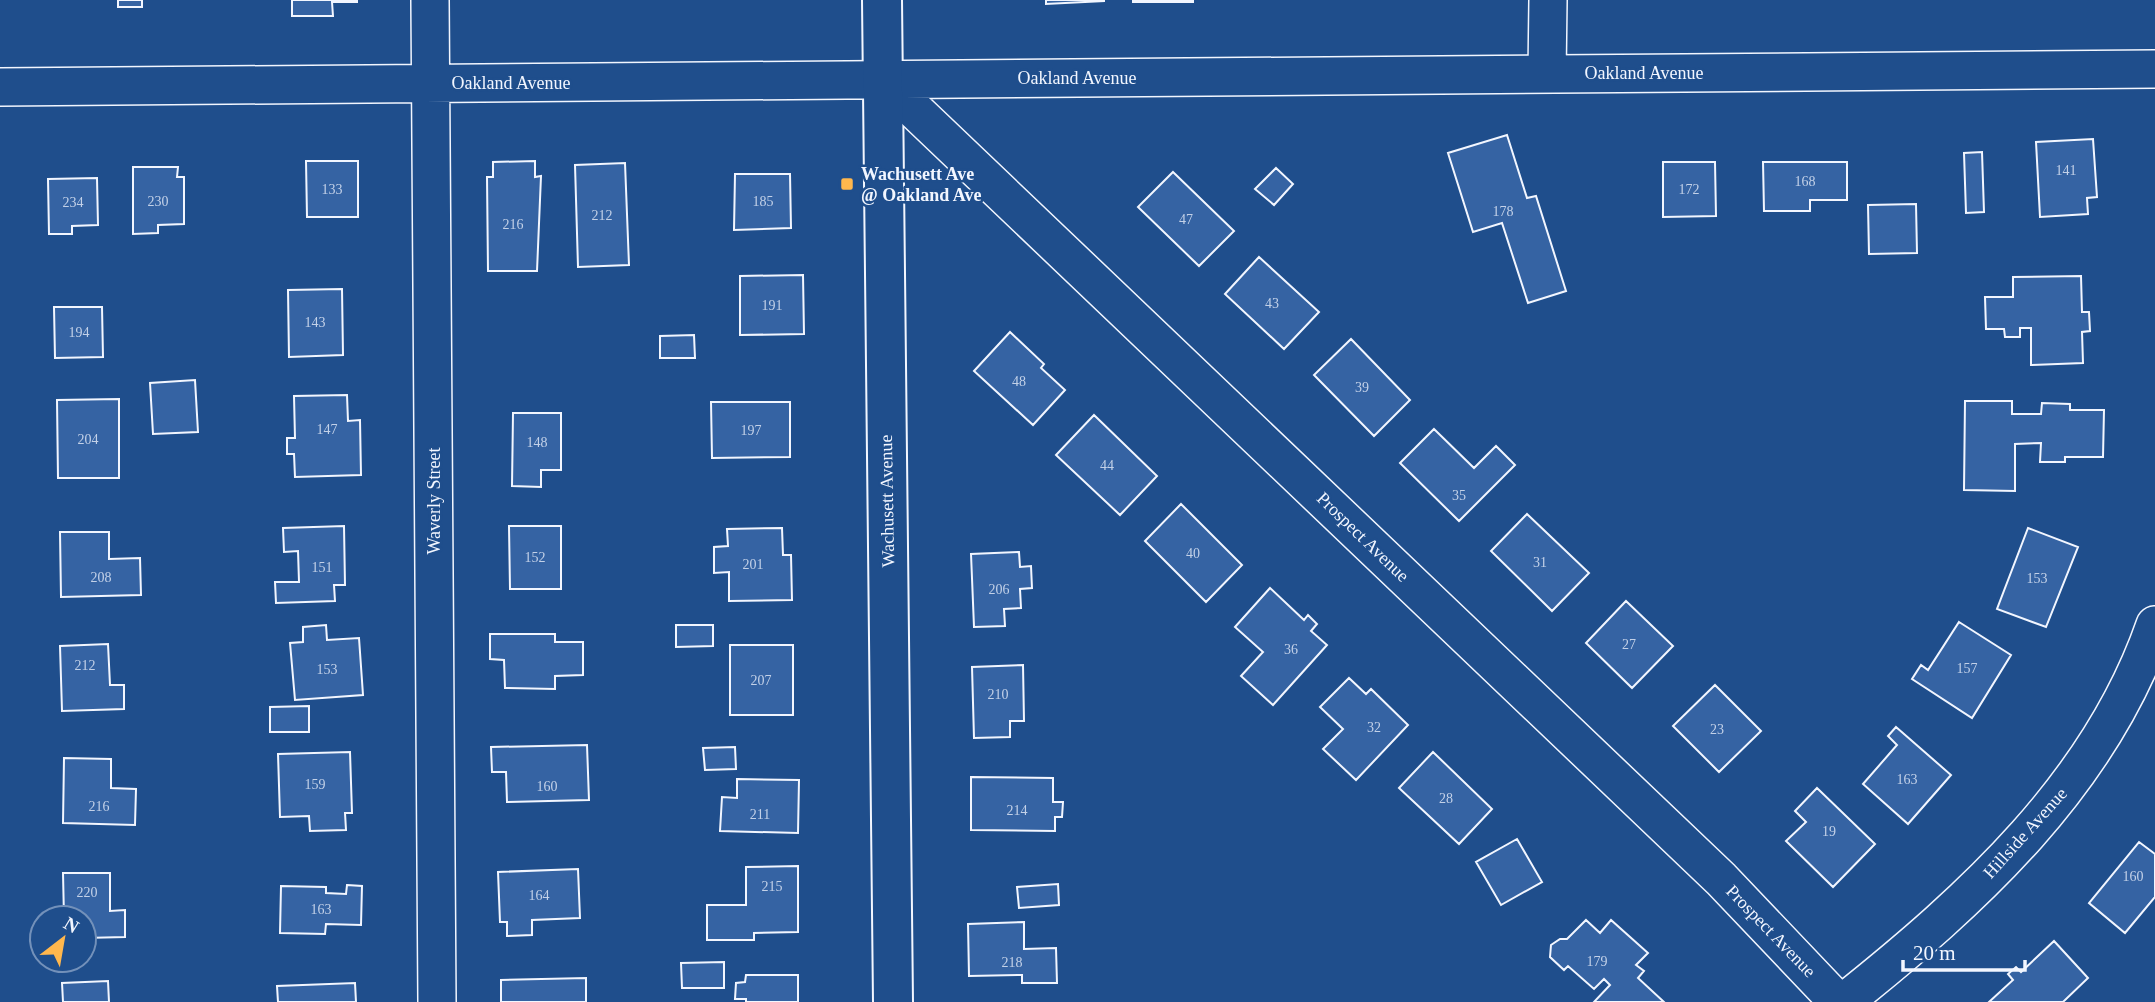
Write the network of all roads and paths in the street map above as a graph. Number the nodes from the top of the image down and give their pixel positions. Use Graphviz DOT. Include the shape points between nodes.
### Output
graph roads {
  1 [pos="430,0"];
  2 [pos="882,0"];
  3 [pos="1548,0"];
  4 [pos="2155,68"];
  5 [pos="1547,74"];
  6 [pos="883,79"];
  7 [pos="431,83"];
  8 [pos="0,87"];
  9 [pos="2155,625"];
  10 [pos="437,1002"];
  11 [pos="893,1002"];
  12 [pos="1838,1002"];
  13 [pos="1844,1002"];
  1 -- 7 [label="street, Waverly Street"];
  2 -- 6 [label="street, Wachusett Avenue"];
  3 -- 5 [label="street"];
  4 -- 5 [label="street, Oakland Avenue"];
  5 -- 6 [label="street, Oakland Avenue"];
  6 -- 7 [label="street, Oakland Avenue"];
  6 -- 11 [label="street, Wachusett Avenue"];
  6 -- 12 [label="street, Prospect Avenue" via="1721,878"];
  7 -- 8 [label="street, Oakland Avenue"];
  7 -- 10 [label="street, Waverly Street"];
  9 -- 13 [label="street, Hillside Avenue" via="2105,732 2052,807 1961,901"];
}
